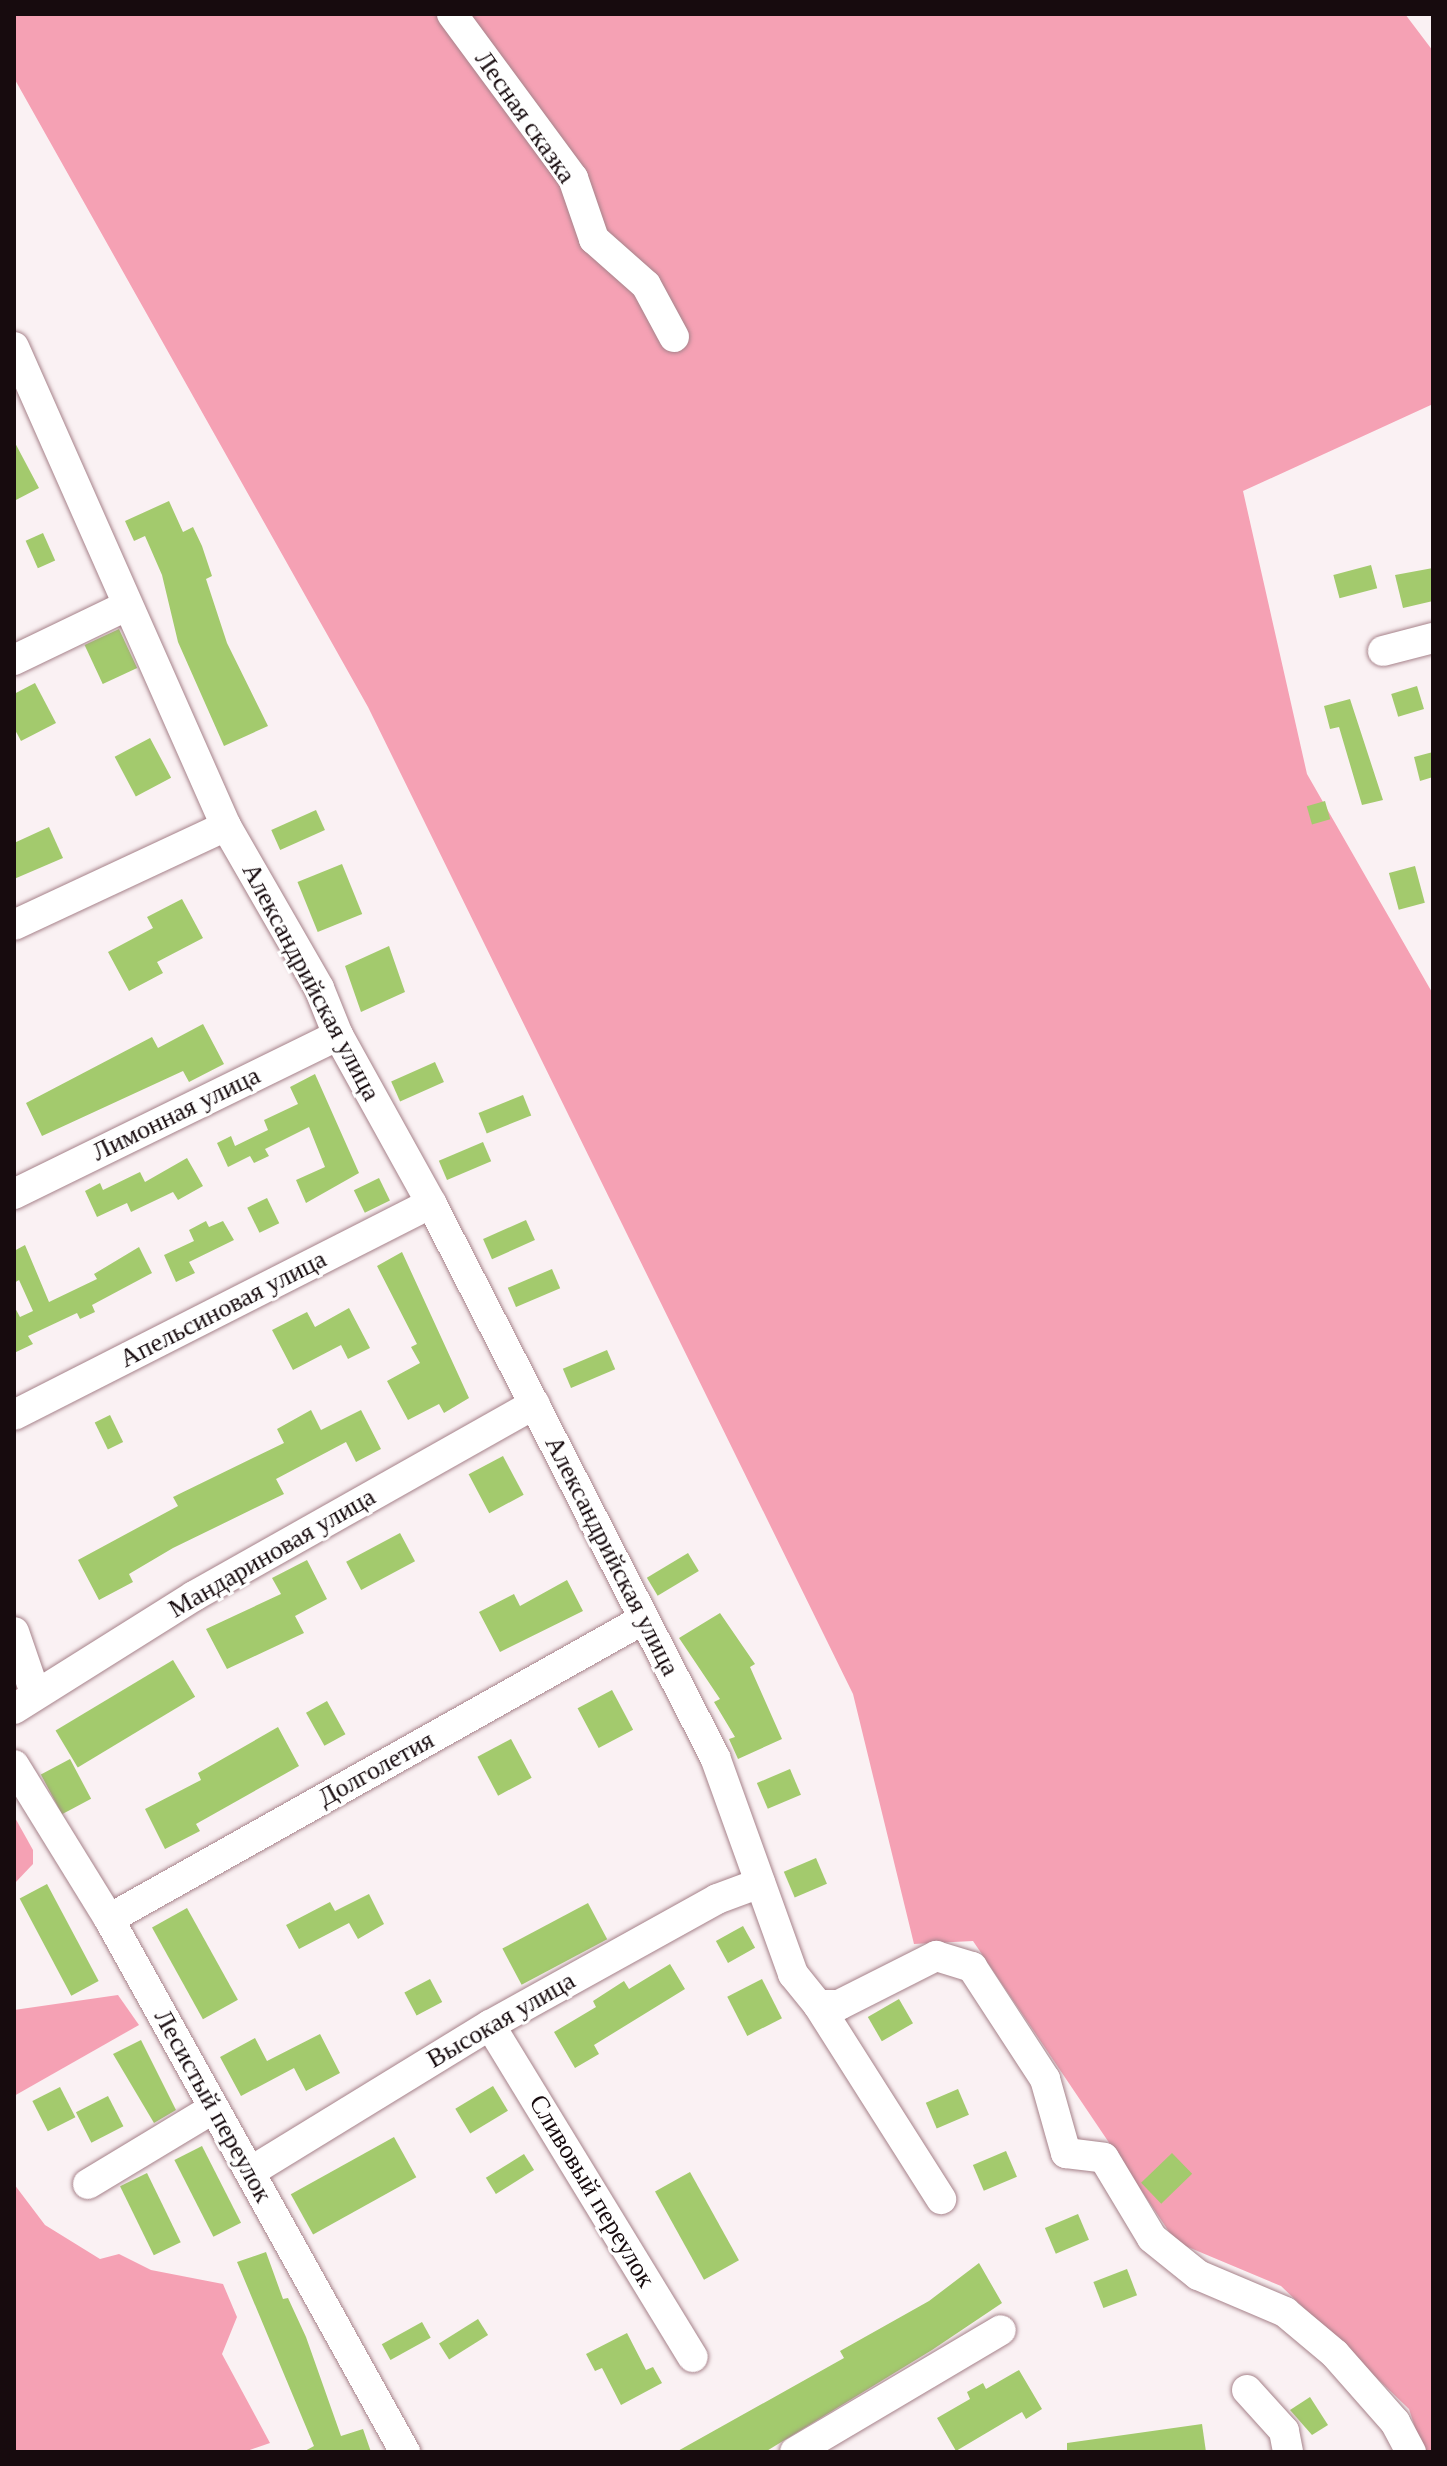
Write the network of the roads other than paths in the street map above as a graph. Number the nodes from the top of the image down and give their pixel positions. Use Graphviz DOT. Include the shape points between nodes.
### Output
graph roads {
  1 [pos="452,14"];
  2 [pos="674,337"];
  3 [pos="14,347"];
  4 [pos="21,385"];
  5 [pos="126,606"];
  6 [pos="1433,638"];
  7 [pos="1383,651"];
  8 [pos="14,660"];
  9 [pos="226,826"];
  10 [pos="14,925"];
  11 [pos="338,1035"];
  12 [pos="14,1194"];
  13 [pos="431,1203"];
  14 [pos="535,1404"];
  15 [pos="14,1415"];
  16 [pos="644,1619"];
  17 [pos="14,1632"];
  18 [pos="25,1701"];
  19 [pos="14,1765"];
  20 [pos="760,1883"];
  21 [pos="109,1919"];
  22 [pos="818,2005"];
  23 [pos="490,2025"];
  24 [pos="214,2108"];
  25 [pos="250,2172"];
  26 [pos="88,2184"];
  27 [pos="941,2199"];
  28 [pos="1001,2330"];
  29 [pos="693,2357"];
  30 [pos="1247,2390"];
  31 [pos="405,2452"];
  32 [pos="795,2452"];
  33 [pos="1288,2452"];
  34 [pos="1411,2452"];
  1 -- 2 [label="street, Лесная сказка" via="573,178 594,239 646,285"];
  3 -- 4 [label="street, Александрийская улица"];
  4 -- 5 [label="street, Александрийская улица"];
  5 -- 8 [label="street"];
  5 -- 9 [label="street, Александрийская улица"];
  6 -- 7 [label="street"];
  9 -- 10 [label="street"];
  9 -- 11 [label="street, Александрийская улица" via="319,988"];
  11 -- 12 [label="street, Лимонная улица"];
  11 -- 13 [label="street, Александрийская улица"];
  13 -- 14 [label="street, Александрийская улица"];
  13 -- 15 [label="street, Апельсиновая улица"];
  14 -- 16 [label="street, Александрийская улица"];
  14 -- 18 [label="street, Мандариновая улица" via="194,1596"];
  16 -- 20 [label="street, Александрийская улица" via="715,1757"];
  16 -- 21 [label="street, Долголетия"];
  17 -- 18 [label="street"];
  19 -- 21 [label="street, Лесистый переулок"];
  20 -- 22 [label="street, Александрийская улица" via="793,1974"];
  20 -- 23 [label="street, Высокая улица" via="717,1899"];
  21 -- 24 [label="street, Лесистый переулок"];
  22 -- 27 [label="street, Александрийская улица"];
  22 -- 34 [label="street" via="839,2005 936,1956 972,1967 1045,2079 1066,2153 1104,2158 1152,2238 1198,2275 1285,2312 1335,2354 1395,2422"];
  23 -- 25 [label="street, Высокая улица"];
  23 -- 29 [label="street, Сливовый переулок"];
  24 -- 25 [label="street, Лесистый переулок"];
  24 -- 26 [label="street"];
  25 -- 31 [label="street, Лесистый переулок"];
  28 -- 32 [label="street"];
  30 -- 33 [label="street" via="1284,2431"];
}
